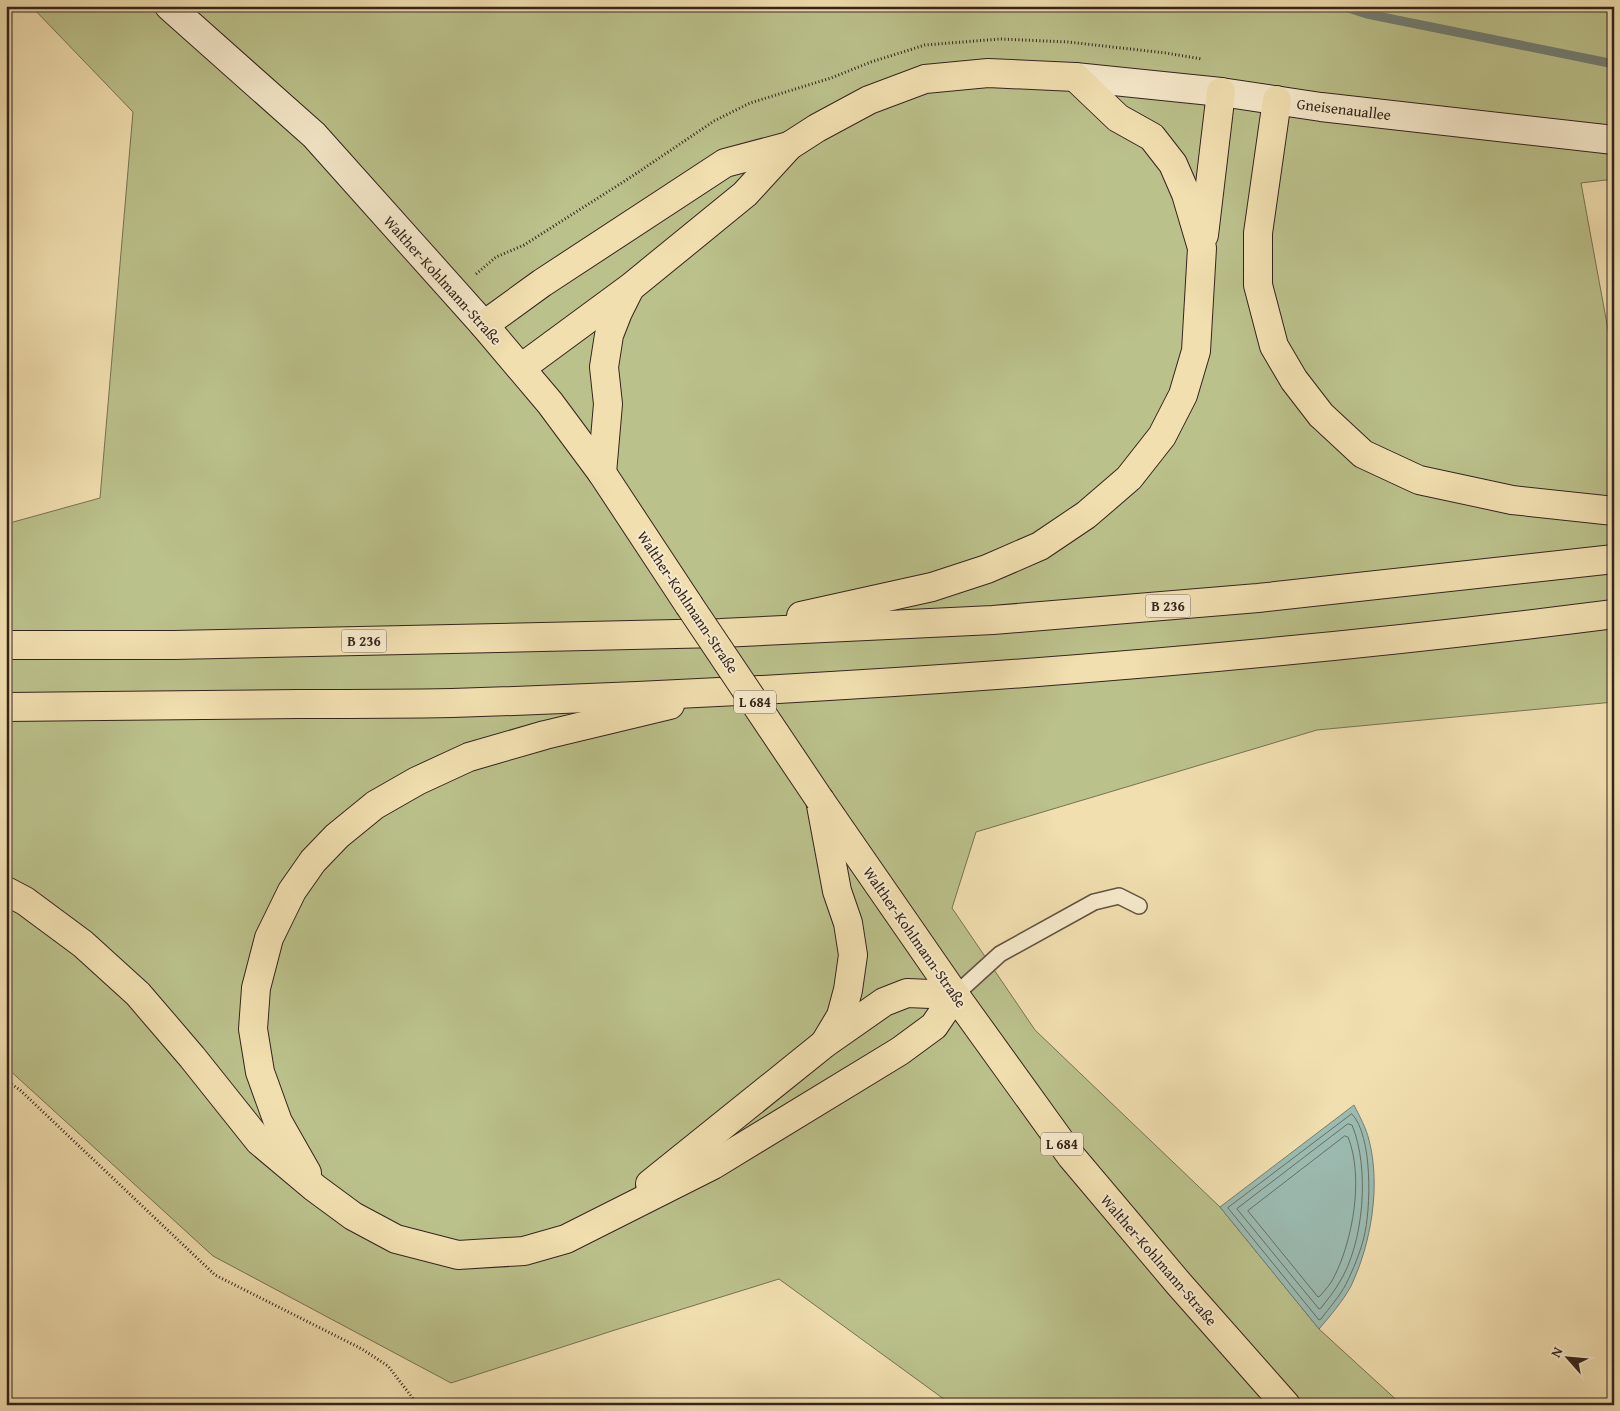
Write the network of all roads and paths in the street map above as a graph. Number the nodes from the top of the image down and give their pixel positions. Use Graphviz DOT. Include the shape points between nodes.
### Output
graph roads {
  1 [pos="169,6"];
  2 [pos="1205,59"];
  3 [pos="1075,77"];
  4 [pos="1221,92"];
  5 [pos="1276,100"];
  6 [pos="1614,140"];
  7 [pos="789,146"];
  8 [pos="1202,248"];
  9 [pos="631,287"];
  10 [pos="455,292"];
  11 [pos="484,325"];
  12 [pos="521,368"];
  13 [pos="602,473"];
  14 [pos="1614,511"];
  15 [pos="1614,559"];
  16 [pos="1614,614"];
  17 [pos="721,633"];
  18 [pos="6,645"];
  19 [pos="720,692"];
  20 [pos="6,707"];
  21 [pos="836,837"];
  22 [pos="6,891"];
  23 [pos="1139,906"];
  24 [pos="956,995"];
  25 [pos="824,1044"];
  26 [pos="6,1080"];
  27 [pos="315,1188"];
  28 [pos="604,1221"];
  29 [pos="418,1405"];
  30 [pos="1286,1405"];
  1 -- 10 [label="main road, Walther-Kohlmann-Straße / L 684" via="314,136"];
  2 -- 10 [label="path" via="1049,41 1000,39 925,45 750,102 714,121 524,245 496,257"];
  3 -- 4 [label="main road, Gneisenauallee"];
  3 -- 7 [label="main road" via="988,73 925,79 869,100"];
  3 -- 8 [label="main road" via="1118,118 1152,137 1168,157 1186,194"];
  4 -- 5 [label="main road, Gneisenauallee"];
  4 -- 8 [label="main road"];
  5 -- 6 [label="main road, Gneisenauallee"];
  5 -- 14 [label="main road" via="1258,234 1258,285 1274,346 1294,380 1321,415 1363,454 1419,480 1512,500"];
  7 -- 9 [label="main road" via="744,194"];
  7 -- 11 [label="main road" via="725,163 542,283"];
  8 -- 17 [label="main road" via="1196,352 1183,395 1162,436 1130,478 1086,515 1040,546 987,569 932,587"];
  9 -- 12 [label="main road"];
  9 -- 13 [label="main road" via="609,335 604,367 608,404"];
  10 -- 11 [label="main road, Walther-Kohlmann-Straße / L 684"];
  11 -- 12 [label="main road, Walther-Kohlmann-Straße / L 684"];
  12 -- 13 [label="main road, Walther-Kohlmann-Straße / L 684"];
  13 -- 21 [label="main road, Walther-Kohlmann-Straße / L 684, bridge" via="820,800"];
  15 -- 17 [label="main road, B 236" via="1258,598 1012,619"];
  16 -- 19 [label="main road" via="1192,660"];
  17 -- 18 [label="main road, B 236" via="174,645"];
  19 -- 20 [label="main road" via="449,703"];
  19 -- 27 [label="main road" via="469,757 375,805 313,861 292,891 269,938 256,988 253,1028 260,1072 278,1122"];
  21 -- 24 [label="main road, Walther-Kohlmann-Straße / L 684"];
  21 -- 25 [label="main road" via="837,891 848,923 853,956 841,1016"];
  22 -- 27 [label="main road" via="25,901 83,944 138,994 258,1141"];
  23 -- 24 [label="lane" via="1119,896 1094,902 1000,954"];
  24 -- 25 [label="main road" via="907,993 884,1002"];
  24 -- 28 [label="main road" via="934,1026 900,1051 713,1165"];
  24 -- 30 [label="main road, Walther-Kohlmann-Straße / L 684" via="1070,1156"];
  25 -- 28 [label="main road"];
  26 -- 29 [label="path" via="215,1275 362,1349 388,1366"];
  27 -- 28 [label="main road" via="353,1216 396,1239 458,1255 524,1251 566,1239"];
}
